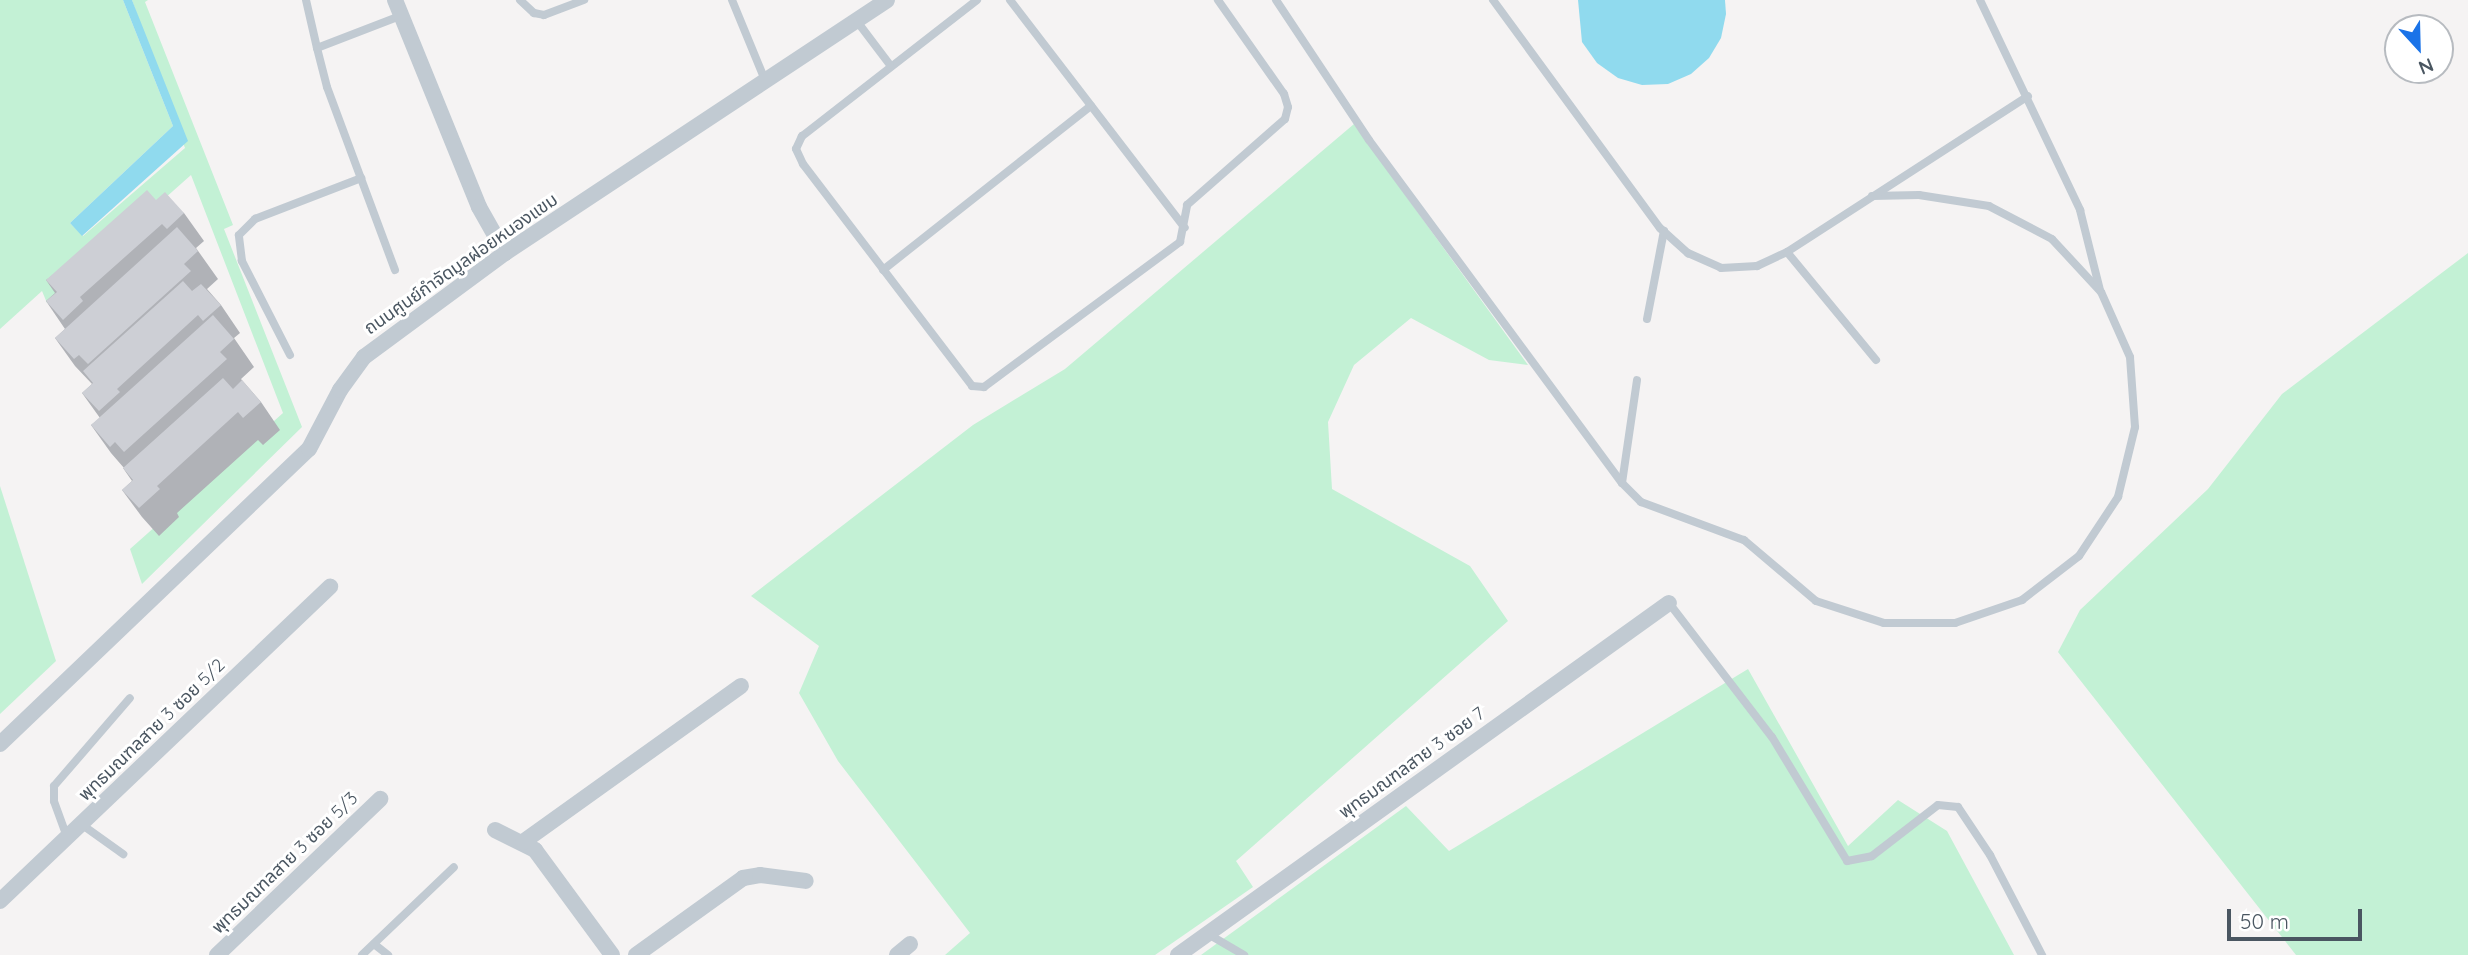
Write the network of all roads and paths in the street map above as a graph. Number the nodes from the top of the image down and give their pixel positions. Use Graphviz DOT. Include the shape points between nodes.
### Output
graph roads {
  1 [pos="306,0"];
  2 [pos="520,0"];
  3 [pos="584,0"];
  4 [pos="732,0"];
  5 [pos="887,0"];
  6 [pos="977,0"];
  7 [pos="1010,0"];
  8 [pos="1218,0"];
  9 [pos="1276,0"];
  10 [pos="1493,0"];
  11 [pos="1980,0"];
  12 [pos="398,8"];
  13 [pos="856,20"];
  14 [pos="317,48"];
  15 [pos="890,65"];
  16 [pos="765,80"];
  17 [pos="2028,96"];
  18 [pos="1091,106"];
  19 [pos="360,177"];
  20 [pos="1872,196"];
  21 [pos="1185,228"];
  22 [pos="1664,231"];
  23 [pos="1787,252"];
  24 [pos="505,253"];
  25 [pos="395,270"];
  26 [pos="883,270"];
  27 [pos="2101,292"];
  28 [pos="1647,319"];
  29 [pos="290,355"];
  30 [pos="1876,360"];
  31 [pos="1637,380"];
  32 [pos="1622,483"];
  33 [pos="330,587"];
  34 [pos="1669,603"];
  35 [pos="741,687"];
  36 [pos="130,698"];
  37 [pos="0,744"];
  38 [pos="380,799"];
  39 [pos="81,824"];
  40 [pos="495,830"];
  41 [pos="67,837"];
  42 [pos="523,842"];
  43 [pos="123,854"];
  44 [pos="454,867"];
  45 [pos="806,881"];
  46 [pos="0,901"];
  47 [pos="1208,934"];
  48 [pos="374,944"];
  49 [pos="1182,954"];
  50 [pos="217,955"];
  51 [pos="362,955"];
  52 [pos="388,955"];
  53 [pos="612,955"];
  54 [pos="636,955"];
  55 [pos="1244,955"];
  56 [pos="2042,955"];
  1 -- 14 [label="lane"];
  2 -- 3 [label="lane" via="534,13 544,15"];
  4 -- 16 [label="lane"];
  5 -- 13 [label="street, ถนนศูนย์กำจัดมูลฝอยหนองแขม"];
  6 -- 15 [label="lane"];
  7 -- 18 [label="lane"];
  8 -- 21 [label="lane" via="1288,107 1285,119 1187,205"];
  9 -- 32 [label="lane" via="1369,140"];
  10 -- 22 [label="lane"];
  11 -- 17 [label="lane"];
  12 -- 14 [label="lane"];
  12 -- 24 [label="street" via="479,207"];
  13 -- 15 [label="lane"];
  13 -- 16 [label="street, ถนนศูนย์กำจัดมูลฝอยหนองแขม"];
  14 -- 19 [label="lane"];
  15 -- 26 [label="lane" via="802,136 796,149"];
  16 -- 24 [label="street, ถนนศูนย์กำจัดมูลฝอยหนองแขม"];
  17 -- 20 [label="lane"];
  17 -- 27 [label="lane" via="2080,210"];
  18 -- 21 [label="lane"];
  18 -- 26 [label="lane"];
  19 -- 25 [label="lane"];
  19 -- 29 [label="lane" via="255,219 239,235 242,261"];
  20 -- 23 [label="lane"];
  20 -- 27 [label="lane" via="1919,195 1989,206 2052,239"];
  21 -- 26 [label="lane" via="1180,242 984,387 972,386"];
  22 -- 23 [label="lane" via="1688,253 1721,268 1757,266"];
  22 -- 28 [label="lane"];
  23 -- 30 [label="lane"];
  24 -- 37 [label="street, ถนนศูนย์กำจัดมูลฝอยหนองแขม" via="364,357 340,390 309,449"];
  27 -- 32 [label="lane" via="2130,357 2136,427 2124,474 2118,497 2079,556 2022,600 1955,623 1884,623 1816,601 1744,540 1661,512 1641,502"];
  31 -- 32 [label="lane"];
  33 -- 39 [label="street, พุทธมณฑลสาย 3 ซอย 5/2"];
  34 -- 47 [label="street, พุทธมณฑลสาย 3 ซอย 7"];
  34 -- 56 [label="lane" via="1772,737 1847,861 1871,856 1938,805 1958,807 1990,855"];
  35 -- 42 [label="street"];
  36 -- 41 [label="lane" via="54,786 54,801"];
  38 -- 50 [label="street, พุทธมณฑลสาย 3 ซอย 5/3"];
  39 -- 41 [label="street, พุทธมณฑลสาย 3 ซอย 5/2"];
  39 -- 43 [label="lane"];
  40 -- 42 [label="street"];
  41 -- 46 [label="street, พุทธมณฑลสาย 3 ซอย 5/2"];
  42 -- 53 [label="street" via="556,877"];
  44 -- 48 [label="lane"];
  45 -- 54 [label="street" via="743,878"];
  47 -- 49 [label="street, พุทธมณฑลสาย 3 ซอย 7"];
  47 -- 55 [label="lane"];
  48 -- 51 [label="lane"];
  48 -- 52 [label="lane"];
}
